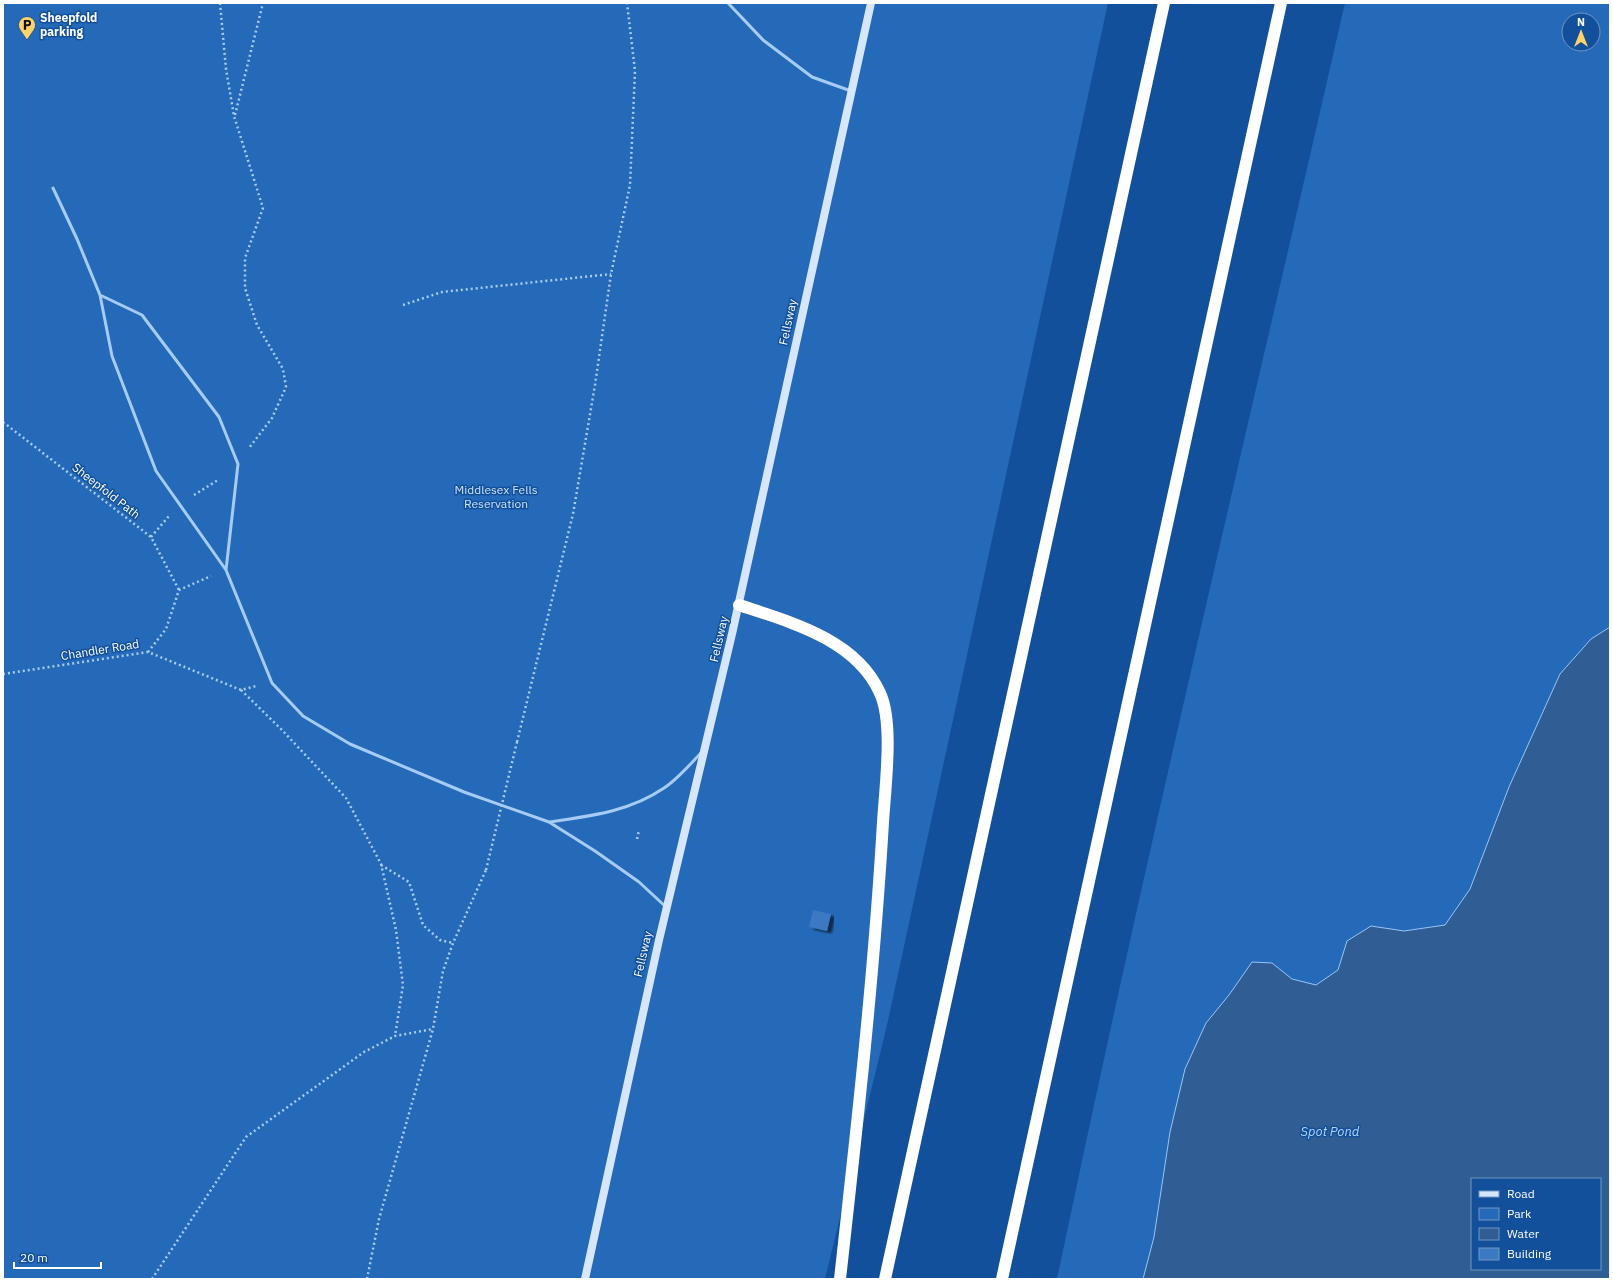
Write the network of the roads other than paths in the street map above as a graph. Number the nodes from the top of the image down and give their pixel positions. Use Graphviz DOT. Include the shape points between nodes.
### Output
graph roads {
  1 [pos="728,3"];
  2 [pos="871,3"];
  3 [pos="1164,3"];
  4 [pos="1281,3"];
  5 [pos="851,91"];
  6 [pos="53,188"];
  7 [pos="100,295"];
  8 [pos="226,570"];
  9 [pos="739,605"];
  10 [pos="705,749"];
  11 [pos="549,822"];
  12 [pos="666,908"];
  13 [pos="585,1279"];
  14 [pos="840,1279"];
  15 [pos="885,1279"];
  16 [pos="1002,1279"];
  1 -- 5 [label="lane" via="763,40 812,76"];
  2 -- 5 [label="main road, Fellsway"];
  3 -- 15 [label="highway"];
  4 -- 16 [label="highway"];
  5 -- 9 [label="main road, Fellsway"];
  6 -- 7 [label="lane"];
  7 -- 8 [label="lane" via="112,356 156,470"];
  7 -- 8 [label="lane" via="142,315 219,417 238,464"];
  8 -- 11 [label="lane" via="272,682 303,716 350,744 464,792"];
  9 -- 10 [label="main road, Fellsway"];
  9 -- 14 [label="highway" via="790,622 848,652 872,678 881,693 886,710 887,747 873,969"];
  10 -- 11 [label="lane" via="665,788 648,798 612,812"];
  10 -- 12 [label="main road, Fellsway"];
  11 -- 12 [label="lane" via="639,882"];
  12 -- 13 [label="main road, Fellsway"];
}
